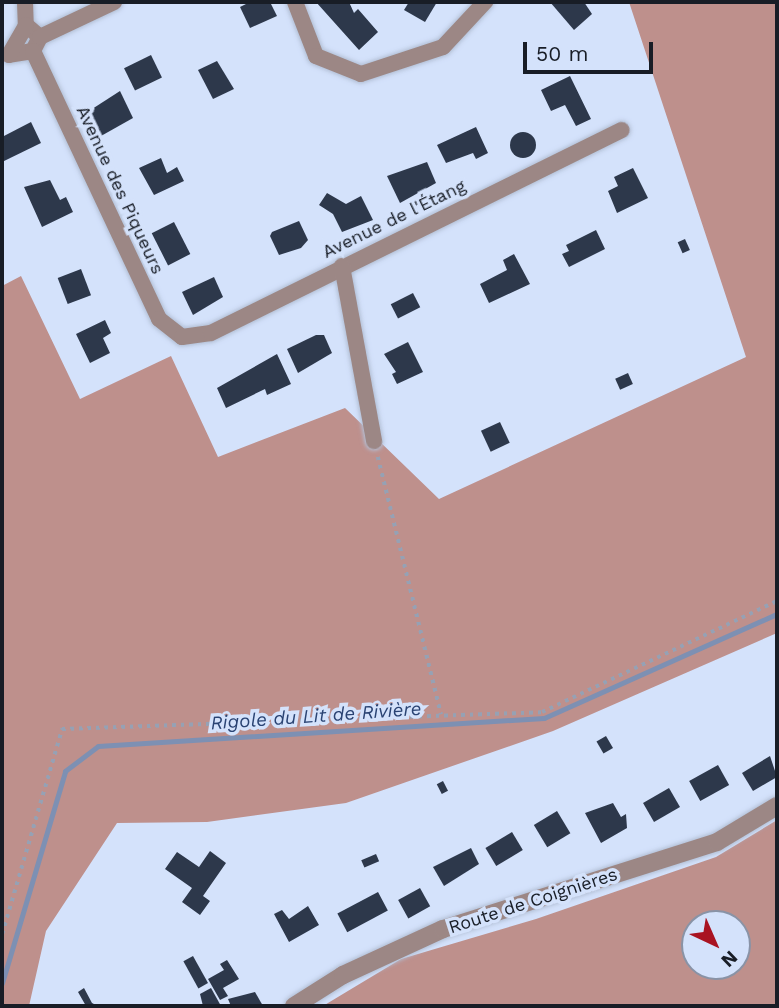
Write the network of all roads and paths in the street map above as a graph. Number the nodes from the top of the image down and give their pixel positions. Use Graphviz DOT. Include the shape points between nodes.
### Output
graph roads {
  1 [pos="25,2"];
  2 [pos="114,2"];
  3 [pos="295,2"];
  4 [pos="485,2"];
  5 [pos="26,25"];
  6 [pos="36,44"];
  7 [pos="6,57"];
  8 [pos="621,130"];
  9 [pos="342,266"];
  10 [pos="182,338"];
  11 [pos="374,441"];
  12 [pos="777,601"];
  13 [pos="441,715"];
  14 [pos="777,806"];
  15 [pos="2,934"];
  16 [pos="294,1006"];
  1 -- 5 [label="street"];
  2 -- 6 [label="street"];
  3 -- 4 [label="street" via="316,55 361,74 443,47"];
  5 -- 6 [label="street"];
  5 -- 7 [label="street"];
  6 -- 7 [label="street"];
  6 -- 10 [label="street, Avenue des Piqueurs" via="159,319"];
  8 -- 9 [label="street, Avenue de l'Étang"];
  9 -- 10 [label="street, Avenue de l'Étang" via="211,333"];
  9 -- 11 [label="street"];
  11 -- 13 [label="path"];
  12 -- 13 [label="path" via="542,712"];
  13 -- 15 [label="path" via="62,729"];
  14 -- 16 [label="street, Route de Coignières" via="717,842 443,929 343,975"];
}
